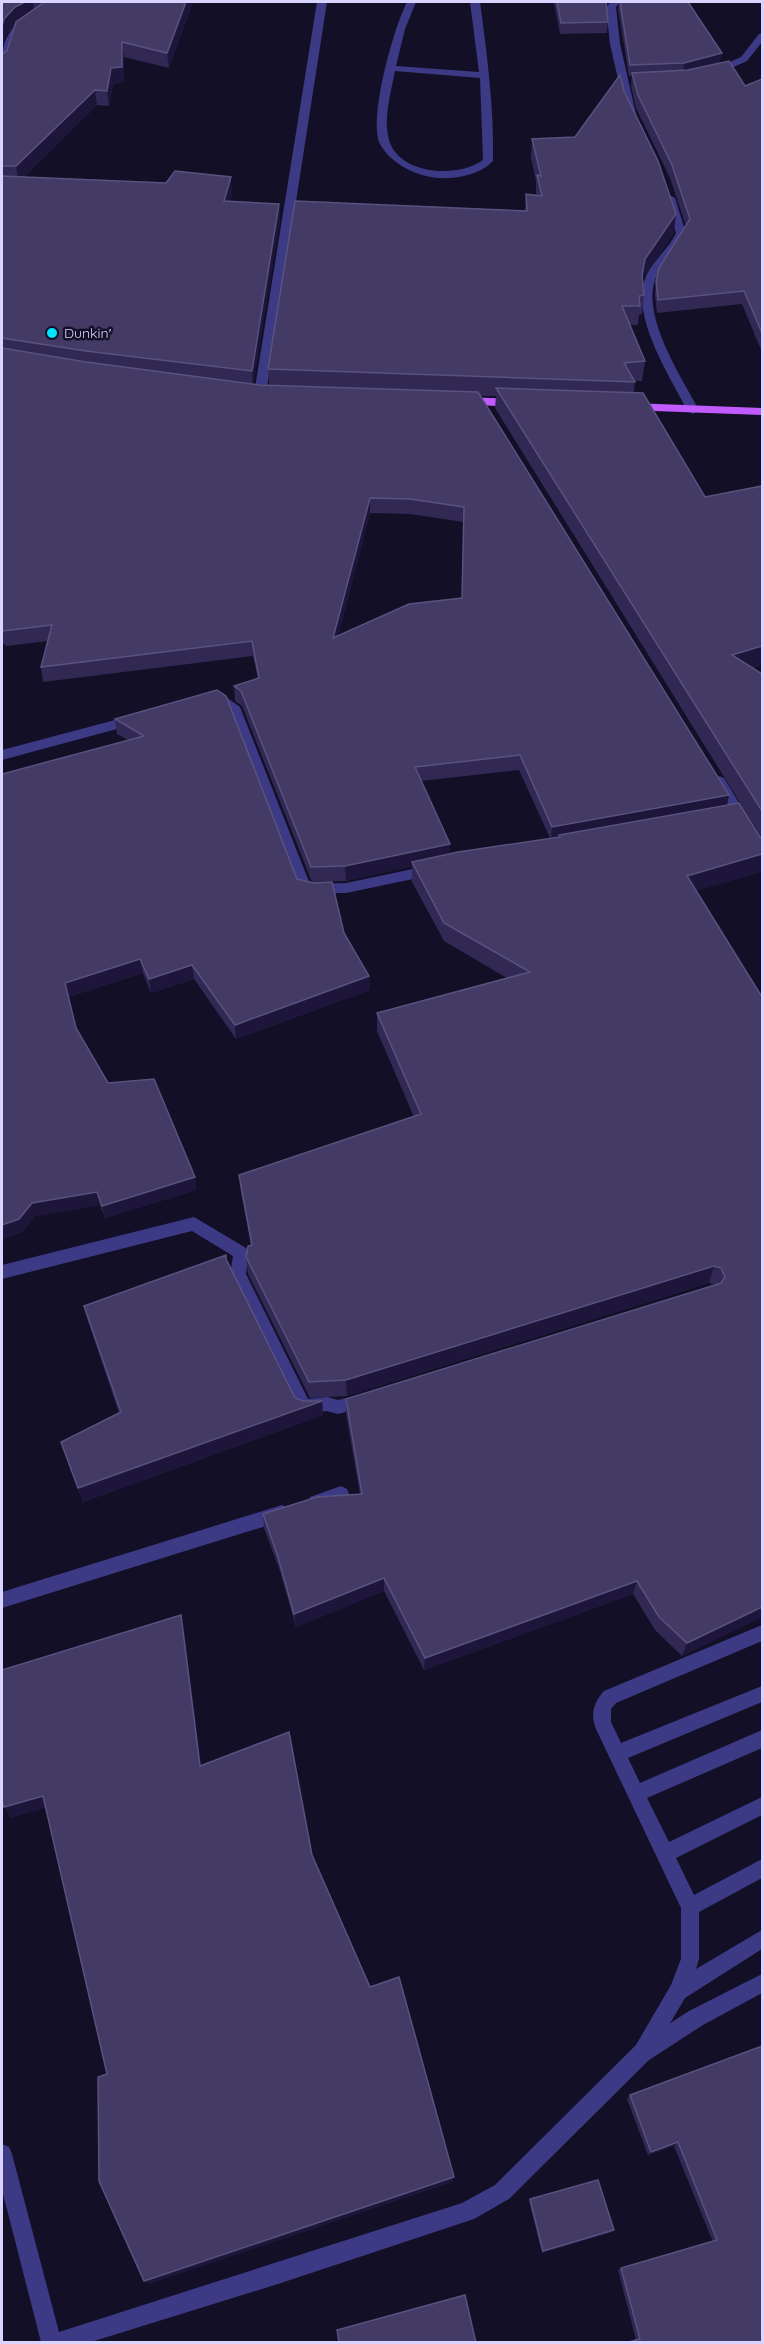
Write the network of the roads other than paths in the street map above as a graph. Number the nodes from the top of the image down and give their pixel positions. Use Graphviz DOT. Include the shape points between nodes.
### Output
graph roads {
  1 [pos="322,2"];
  2 [pos="411,2"];
  3 [pos="475,2"];
  4 [pos="615,2"];
  5 [pos="39,16"];
  6 [pos="762,36"];
  7 [pos="762,56"];
  8 [pos="744,59"];
  9 [pos="2,66"];
  10 [pos="390,69"];
  11 [pos="485,75"];
  12 [pos="704,75"];
  13 [pos="637,128"];
  14 [pos="667,190"];
  15 [pos="260,394"];
  16 [pos="448,401"];
  17 [pos="482,401"];
  18 [pos="529,403"];
  19 [pos="623,407"];
  20 [pos="693,410"];
  21 [pos="762,412"];
  22 [pos="492,420"];
  23 [pos="200,702"];
  24 [pos="149,716"];
  25 [pos="2,755"];
  26 [pos="716,777"];
  27 [pos="762,851"];
  28 [pos="445,867"];
  29 [pos="2,1272"];
  30 [pos="384,1394"];
  31 [pos="341,1494"];
  32 [pos="2,1600"];
  33 [pos="762,1633"];
  34 [pos="762,1694"];
  35 [pos="762,1739"];
  36 [pos="616,1754"];
  37 [pos="636,1794"];
  38 [pos="762,1806"];
  39 [pos="666,1853"];
  40 [pos="762,1868"];
  41 [pos="690,1907"];
  42 [pos="762,1939"];
  43 [pos="762,1983"];
  44 [pos="678,1991"];
  45 [pos="642,2053"];
  46 [pos="2,2155"];
  47 [pos="51,2343"];
  48 [pos="59,2343"];
  1 -- 15 [label="street"];
  2 -- 10 [label="street" via="403,15"];
  3 -- 11 [label="street"];
  4 -- 13 [label="street" via="611,7 615,44 629,81 629,109"];
  5 -- 9 [label="street" via="14,31"];
  6 -- 8 [label="street"];
  7 -- 8 [label="street"];
  8 -- 12 [label="street"];
  10 -- 11 [label="street"];
  10 -- 11 [label="street" via="383,139 396,158 419,172 446,176 478,169 488,161 490,125"];
  14 -- 20 [label="street" via="681,233 650,279 647,296 658,343"];
  16 -- 17 [label="main road"];
  17 -- 18 [label="main road"];
  17 -- 22 [label="street"];
  19 -- 20 [label="main road"];
  20 -- 21 [label="main road"];
  23 -- 28 [label="street" via="219,697 234,707 305,889 346,888"];
  24 -- 25 [label="street"];
  26 -- 27 [label="street" via="733,815"];
  29 -- 30 [label="street" via="194,1224 241,1253 238,1274 304,1407 338,1407"];
  31 -- 32 [label="street"];
  33 -- 36 [label="street" via="610,1697 602,1706 602,1723"];
  34 -- 36 [label="street"];
  35 -- 37 [label="street"];
  36 -- 37 [label="street"];
  37 -- 39 [label="street"];
  38 -- 39 [label="street"];
  39 -- 41 [label="street"];
  40 -- 41 [label="street"];
  41 -- 44 [label="street" via="690,1959"];
  42 -- 44 [label="street"];
  43 -- 45 [label="street" via="696,2018"];
  44 -- 45 [label="street"];
  45 -- 48 [label="street" via="502,2192 467,2212"];
  46 -- 47 [label="street"];
}
